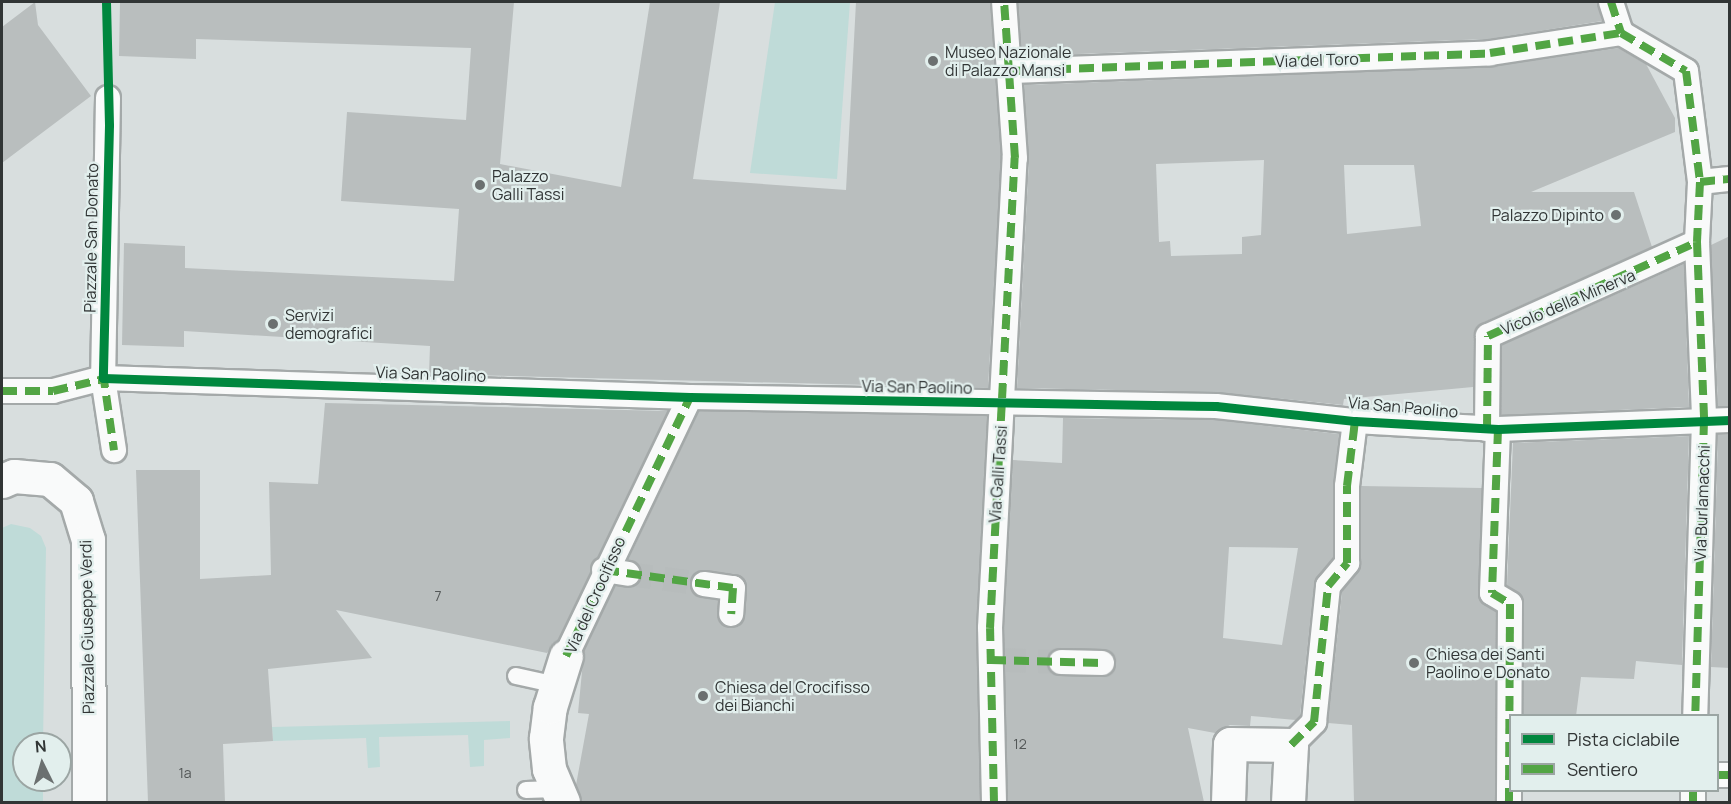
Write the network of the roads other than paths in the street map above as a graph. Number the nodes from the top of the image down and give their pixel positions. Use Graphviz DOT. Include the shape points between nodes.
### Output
graph roads {
  1 [pos="1004,2"];
  2 [pos="1611,2"];
  3 [pos="1621,33"];
  4 [pos="1010,71"];
  5 [pos="108,98"];
  6 [pos="1730,179"];
  7 [pos="1700,182"];
  8 [pos="1697,242"];
  9 [pos="103,378"];
  10 [pos="2,391"];
  11 [pos="690,397"];
  12 [pos="1003,404"];
  13 [pos="1704,420"];
  14 [pos="1730,420"];
  15 [pos="1355,421"];
  16 [pos="1492,429"];
  17 [pos="114,450"];
  18 [pos="2,481"];
  19 [pos="604,570"];
  20 [pos="628,574"];
  21 [pos="704,584"];
  22 [pos="731,614"];
  23 [pos="1060,662"];
  24 [pos="1102,663"];
  25 [pos="562,670"];
  26 [pos="516,676"];
  27 [pos="1509,714"];
  28 [pos="1695,714"];
  29 [pos="1291,745"];
  30 [pos="548,794"];
  31 [pos="89,802"];
  32 [pos="994,802"];
  33 [pos="1228,802"];
  34 [pos="1288,802"];
  1 -- 4 [label="street, Via Galli Tassi"];
  2 -- 3 [label="street"];
  3 -- 4 [label="street, Via del Toro" via="1490,53"];
  3 -- 7 [label="street, Via Burlamacchi" via="1686,71"];
  4 -- 12 [label="street, Via Galli Tassi" via="1015,158"];
  5 -- 9 [label="street, Piazzale San Donato"];
  6 -- 7 [label="street"];
  7 -- 8 [label="street, Via Burlamacchi"];
  8 -- 13 [label="street, Via Burlamacchi"];
  8 -- 16 [label="street, Vicolo della Minerva" via="1658,263 1488,336"];
  9 -- 10 [label="street" via="53,391"];
  9 -- 11 [label="street, Via San Paolino"];
  9 -- 17 [label="street, Piazzale San Donato"];
  11 -- 12 [label="street, Via San Paolino"];
  11 -- 19 [label="street, Via del Crocifisso"];
  12 -- 15 [label="street, Via San Paolino" via="1216,406"];
  12 -- 32 [label="street, Via Galli Tassi" via="998,453"];
  13 -- 14 [label="street, Via San Paolino"];
  13 -- 16 [label="street, Via San Paolino"];
  13 -- 28 [label="street, Via Burlamacchi"];
  15 -- 16 [label="street, Via San Paolino"];
  15 -- 29 [label="street" via="1347,486 1347,564 1328,586 1314,722"];
  16 -- 27 [label="street" via="1492,594 1510,604"];
  18 -- 31 [label="street, Piazzale Giuseppe Verdi" via="14,476 50,479 76,501 88,540"];
  19 -- 20 [label="street"];
  19 -- 25 [label="street, Via del Crocifisso"];
  21 -- 22 [label="street" via="734,588"];
  23 -- 24 [label="street"];
  25 -- 26 [label="lane"];
  25 -- 30 [label="street, Via del Crocifisso" via="546,738"];
  29 -- 33 [label="street" via="1230,744"];
  29 -- 34 [label="street"];
}
